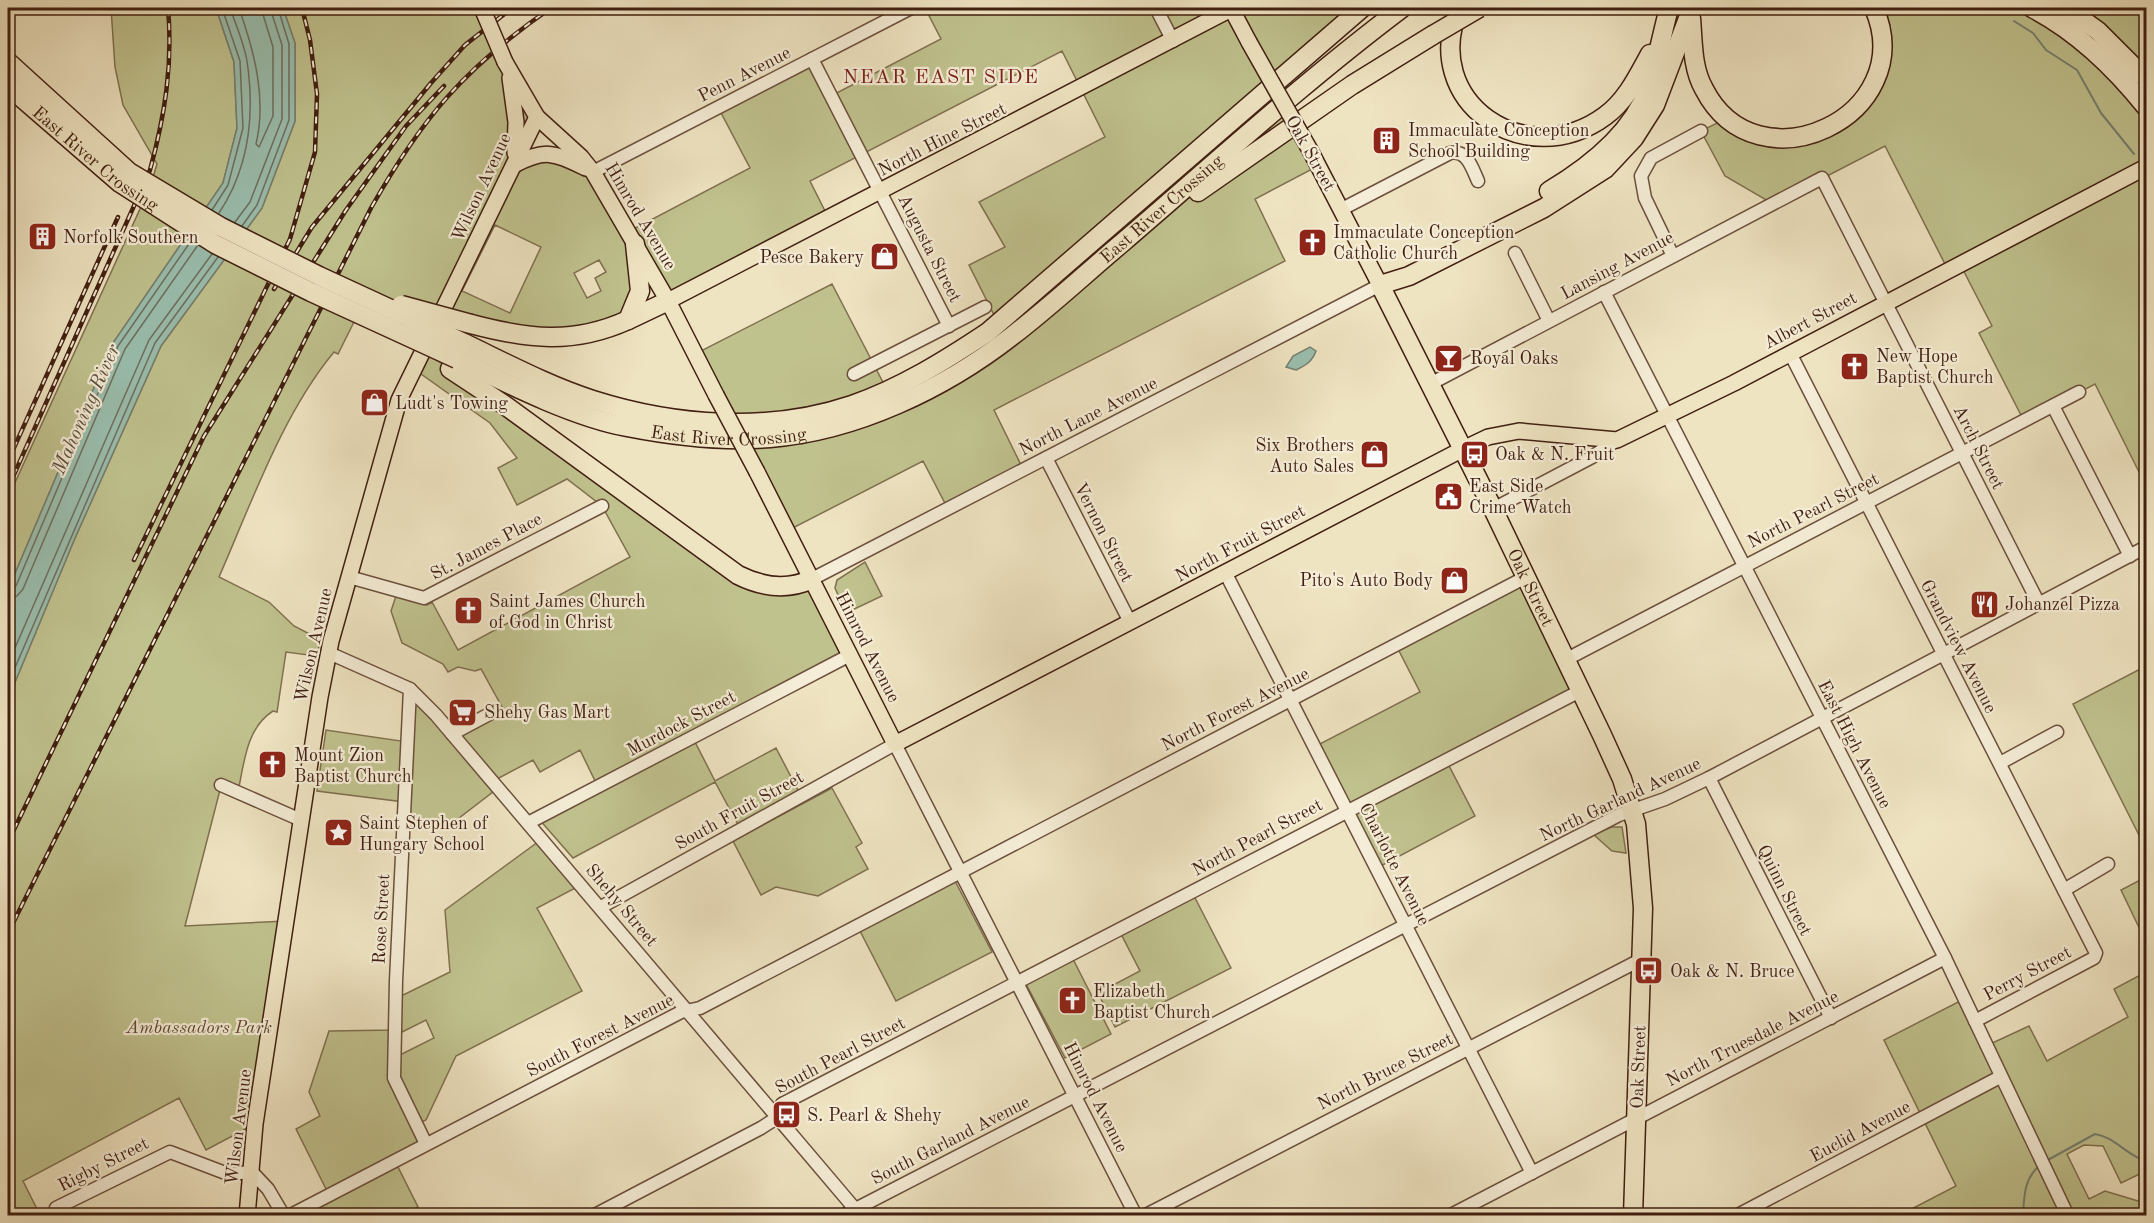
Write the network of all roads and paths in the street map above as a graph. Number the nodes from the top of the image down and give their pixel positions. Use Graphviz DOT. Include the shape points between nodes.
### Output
graph roads {
  1 [pos="482,8"];
  2 [pos="911,8"];
  3 [pos="1156,8"];
  4 [pos="1231,8"];
  5 [pos="1362,8"];
  6 [pos="1402,8"];
  7 [pos="1460,8"];
  8 [pos="1479,8"];
  9 [pos="1670,8"];
  10 [pos="1874,8"];
  11 [pos="2032,8"];
  12 [pos="2068,8"];
  13 [pos="1691,9"];
  14 [pos="1665,26"];
  15 [pos="1173,41"];
  16 [pos="812,59"];
  17 [pos="8,62"];
  18 [pos="507,67"];
  19 [pos="2146,79"];
  20 [pos="8,86"];
  21 [pos="2146,107"];
  22 [pos="537,117"];
  23 [pos="1701,131"];
  24 [pos="514,165"];
  25 [pos="2146,167"];
  26 [pos="593,172"];
  27 [pos="1822,178"];
  28 [pos="1478,181"];
  29 [pos="881,192"];
  30 [pos="1342,209"];
  31 [pos="635,244"];
  32 [pos="1515,253"];
  33 [pos="1673,256"];
  34 [pos="1087,272"];
  35 [pos="1380,285"];
  36 [pos="345,289"];
  37 [pos="1604,292"];
  38 [pos="669,302"];
  39 [pos="1885,303"];
  40 [pos="985,307"];
  41 [pos="628,320"];
  42 [pos="1550,321"];
  43 [pos="949,326"];
  44 [pos="1790,353"];
  45 [pos="457,357"];
  46 [pos="854,374"];
  47 [pos="1430,384"];
  48 [pos="2079,392"];
  49 [pos="2053,406"];
  50 [pos="1667,416"];
  51 [pos="1617,440"];
  52 [pos="1463,449"];
  53 [pos="1962,453"];
  54 [pos="1046,458"];
  55 [pos="1866,503"];
  56 [pos="602,506"];
  57 [pos="1493,508"];
  58 [pos="2146,547"];
  59 [pos="2130,556"];
  60 [pos="1744,567"];
  61 [pos="1225,572"];
  62 [pos="349,577"];
  63 [pos="1526,577"];
  64 [pos="812,579"];
  65 [pos="2039,603"];
  66 [pos="1130,622"];
  67 [pos="329,653"];
  68 [pos="1944,654"];
  69 [pos="850,655"];
  70 [pos="1565,660"];
  71 [pos="410,688"];
  72 [pos="1580,691"];
  73 [pos="1290,700"];
  74 [pos="495,711"];
  75 [pos="1822,719"];
  76 [pos="2056,732"];
  77 [pos="452,734"];
  78 [pos="895,744"];
  79 [pos="2000,763"];
  80 [pos="1709,778"];
  81 [pos="221,785"];
  82 [pos="1347,810"];
  83 [pos="1632,810"];
  84 [pos="301,820"];
  85 [pos="528,823"];
  86 [pos="2108,864"];
  87 [pos="959,872"];
  88 [pos="2064,890"];
  89 [pos="601,907"];
  90 [pos="1405,924"];
  91 [pos="2096,955"];
  92 [pos="1944,958"];
  93 [pos="1642,959"];
  94 [pos="1016,983"];
  95 [pos="688,1011"];
  96 [pos="1831,1018"];
  97 [pos="1975,1021"];
  98 [pos="1468,1048"];
  99 [pos="2000,1077"];
  100 [pos="1074,1096"];
  101 [pos="776,1114"];
  102 [pos="1636,1119"];
  103 [pos="426,1144"];
  104 [pos="252,1172"];
  105 [pos="1532,1173"];
  106 [pos="56,1208"];
  107 [pos="858,1212"];
  108 [pos="247,1215"];
  109 [pos="284,1215"];
  110 [pos="289,1215"];
  111 [pos="593,1215"];
  112 [pos="842,1215"];
  113 [pos="1136,1215"];
  114 [pos="1144,1215"];
  115 [pos="1449,1215"];
  116 [pos="1633,1215"];
  117 [pos="1736,1215"];
  118 [pos="2068,1215"];
  1 -- 18 [label="main road, bridge"];
  2 -- 16 [label="street, Penn Avenue"];
  3 -- 15 [label="street"];
  4 -- 15 [label="main road, North Hine Street"];
  4 -- 30 [label="main road, Oak Street, bridge"];
  5 -- 45 [label="highway, East River Crossing" via="988,332 946,360 855,403 801,417 743,423 685,420 592,400"];
  6 -- 34 [label="highway, East River Crossing"];
  7 -- 14 [label="highway" via="1451,48 1461,89 1473,107 1494,124 1533,137 1568,135 1606,116 1635,81"];
  8 -- 34 [label="highway, bridge" via="1280,133"];
  9 -- 14 [label="highway"];
  10 -- 13 [label="highway" via="1882,47 1867,94 1850,115 1832,127 1792,138 1747,130 1715,106 1703,88 1695,62"];
  11 -- 21 [label="highway" via="2099,54"];
  12 -- 19 [label="highway" via="2122,52"];
  13 -- 35 [label="highway" via="1655,105 1634,138 1605,169 1544,208 1409,276"];
  14 -- 35 [label="highway" via="1647,90 1629,122 1605,150 1551,190 1404,266"];
  15 -- 29 [label="main road, North Hine Street"];
  16 -- 26 [label="street, Penn Avenue"];
  16 -- 29 [label="street, Augusta Street"];
  17 -- 36 [label="highway, East River Crossing, bridge" via="129,172 221,227"];
  18 -- 22 [label="main road, Himrod Avenue"];
  18 -- 24 [label="main road" via="516,126"];
  20 -- 45 [label="highway, East River Crossing, bridge" via="120,183 196,232 361,315"];
  22 -- 24 [label="main road, Wilson Avenue"];
  22 -- 26 [label="main road, Himrod Avenue"];
  23 -- 33 [label="street" via="1658,154 1643,169 1642,191"];
  24 -- 26 [label="main road" via="534,154 548,153"];
  24 -- 62 [label="main road, Wilson Avenue" via="399,400"];
  25 -- 39 [label="main road, Albert Street"];
  26 -- 31 [label="main road, Himrod Avenue"];
  27 -- 33 [label="street, Lansing Avenue"];
  27 -- 39 [label="street, Arch Street"];
  28 -- 30 [label="street" via="1464,155 1457,151"];
  29 -- 38 [label="main road, North Hine Street"];
  29 -- 43 [label="street, Augusta Street"];
  30 -- 35 [label="main road, Oak Street"];
  31 -- 38 [label="main road, Himrod Avenue"];
  31 -- 41 [label="highway" via="640,291"];
  32 -- 42 [label="street"];
  33 -- 37 [label="street, Lansing Avenue"];
  34 -- 45 [label="highway, East River Crossing" via="1011,337 931,388 867,415 777,437 719,439 624,427 564,406"];
  35 -- 47 [label="highway, Oak Street"];
  35 -- 54 [label="street, North Lane Avenue"];
  36 -- 41 [label="highway, bridge" via="513,335 550,339 590,334"];
  36 -- 45 [label="highway, East River Crossing, bridge"];
  37 -- 42 [label="street, Lansing Avenue"];
  37 -- 50 [label="street, East High Avenue"];
  38 -- 41 [label="highway"];
  38 -- 64 [label="main road, Himrod Avenue, bridge"];
  39 -- 44 [label="main road, Albert Street"];
  39 -- 53 [label="street, Arch Street"];
  40 -- 43 [label="street"];
  42 -- 47 [label="street, Lansing Avenue"];
  43 -- 46 [label="street"];
  44 -- 50 [label="main road, Albert Street"];
  44 -- 55 [label="street, Grandview Avenue"];
  45 -- 64 [label="highway" via="496,399 738,575 774,587"];
  47 -- 52 [label="highway, Oak Street"];
  48 -- 49 [label="street, North Pearl Street"];
  49 -- 53 [label="street, North Pearl Street"];
  49 -- 59 [label="street"];
  50 -- 51 [label="main road, Albert Street"];
  50 -- 60 [label="street, East High Avenue"];
  51 -- 52 [label="main road, North Fruit Street" via="1526,430 1488,437"];
  51 -- 57 [label="street, Albert Street"];
  52 -- 57 [label="highway, Oak Street"];
  52 -- 61 [label="main road, North Fruit Street"];
  53 -- 55 [label="street, North Pearl Street"];
  53 -- 65 [label="street, Arch Street"];
  54 -- 64 [label="street, North Lane Avenue"];
  54 -- 66 [label="street, Vernon Street"];
  55 -- 60 [label="street, North Pearl Street"];
  55 -- 68 [label="street, Grandview Avenue"];
  56 -- 62 [label="street, St. James Place" via="424,598"];
  57 -- 63 [label="highway, Oak Street"];
  58 -- 59 [label="street, North Garland Avenue"];
  59 -- 65 [label="street, North Garland Avenue"];
  60 -- 70 [label="street, North Pearl Street"];
  60 -- 75 [label="street, East High Avenue"];
  61 -- 66 [label="main road, North Fruit Street"];
  61 -- 73 [label="street, Charlotte Avenue"];
  62 -- 67 [label="main road, Wilson Avenue"];
  63 -- 70 [label="highway, Oak Street"];
  63 -- 73 [label="street, North Forest Avenue"];
  64 -- 69 [label="main road, Himrod Avenue"];
  65 -- 68 [label="street, North Garland Avenue"];
  66 -- 78 [label="main road, North Fruit Street"];
  67 -- 71 [label="street, Shehy Street"];
  67 -- 84 [label="main road, Wilson Avenue"];
  68 -- 75 [label="street, North Garland Avenue"];
  68 -- 79 [label="street, Grandview Avenue"];
  69 -- 78 [label="main road, Himrod Avenue"];
  69 -- 85 [label="street, Murdock Street"];
  70 -- 72 [label="highway, Oak Street"];
  71 -- 77 [label="street, Shehy Street"];
  71 -- 103 [label="street, Rose Street" via="394,1078"];
  72 -- 82 [label="street, North Pearl Street"];
  72 -- 83 [label="highway, Oak Street" via="1615,763"];
  73 -- 82 [label="street, Charlotte Avenue"];
  73 -- 87 [label="street, North Forest Avenue"];
  74 -- 77 [label="street"];
  75 -- 80 [label="street, North Garland Avenue"];
  75 -- 92 [label="street, East High Avenue"];
  76 -- 79 [label="street"];
  77 -- 85 [label="street, Shehy Street"];
  78 -- 87 [label="street, Himrod Avenue"];
  78 -- 89 [label="street, South Fruit Street"];
  79 -- 88 [label="street, Grandview Avenue"];
  80 -- 83 [label="street, North Garland Avenue"];
  80 -- 96 [label="street, Quinn Street"];
  81 -- 84 [label="street"];
  82 -- 90 [label="street, Charlotte Avenue"];
  82 -- 94 [label="street, North Pearl Street"];
  83 -- 90 [label="street, North Garland Avenue"];
  83 -- 93 [label="highway, Oak Street" via="1639,838"];
  84 -- 104 [label="main road, Wilson Avenue" via="255,1124"];
  85 -- 89 [label="street, Shehy Street"];
  86 -- 88 [label="street"];
  87 -- 94 [label="street, Himrod Avenue"];
  87 -- 95 [label="street, South Forest Avenue"];
  88 -- 91 [label="street, Grandview Avenue"];
  89 -- 95 [label="street, Shehy Street"];
  90 -- 98 [label="street, Charlotte Avenue"];
  90 -- 100 [label="street, North Garland Avenue"];
  91 -- 97 [label="street, Perry Street"];
  92 -- 96 [label="street, North Truesdale Avenue"];
  92 -- 97 [label="street, East High Avenue"];
  93 -- 98 [label="street, North Bruce Street"];
  93 -- 102 [label="highway, Oak Street"];
  94 -- 100 [label="street, Himrod Avenue"];
  94 -- 101 [label="street, South Pearl Street" via="782,1104"];
  95 -- 101 [label="street, Shehy Street"];
  95 -- 103 [label="street, South Forest Avenue"];
  96 -- 102 [label="street, North Truesdale Avenue"];
  97 -- 99 [label="street, East High Avenue"];
  98 -- 105 [label="street, Charlotte Avenue"];
  98 -- 114 [label="street, North Bruce Street"];
  99 -- 117 [label="street, Euclid Avenue"];
  99 -- 118 [label="street, East High Avenue"];
  100 -- 107 [label="street, South Garland Avenue"];
  100 -- 113 [label="street, Himrod Avenue"];
  101 -- 107 [label="street, Shehy Street"];
  101 -- 111 [label="street, South Pearl Street" via="761,1128"];
  102 -- 105 [label="street, North Truesdale Avenue"];
  102 -- 116 [label="highway, Oak Street"];
  103 -- 110 [label="street, South Forest Avenue"];
  104 -- 106 [label="street, Rigby Street" via="228,1174 167,1152"];
  104 -- 108 [label="main road, Wilson Avenue"];
  104 -- 109 [label="street"];
  105 -- 115 [label="street, North Truesdale Avenue"];
  107 -- 112 [label="street, South Garland Avenue"];
}
